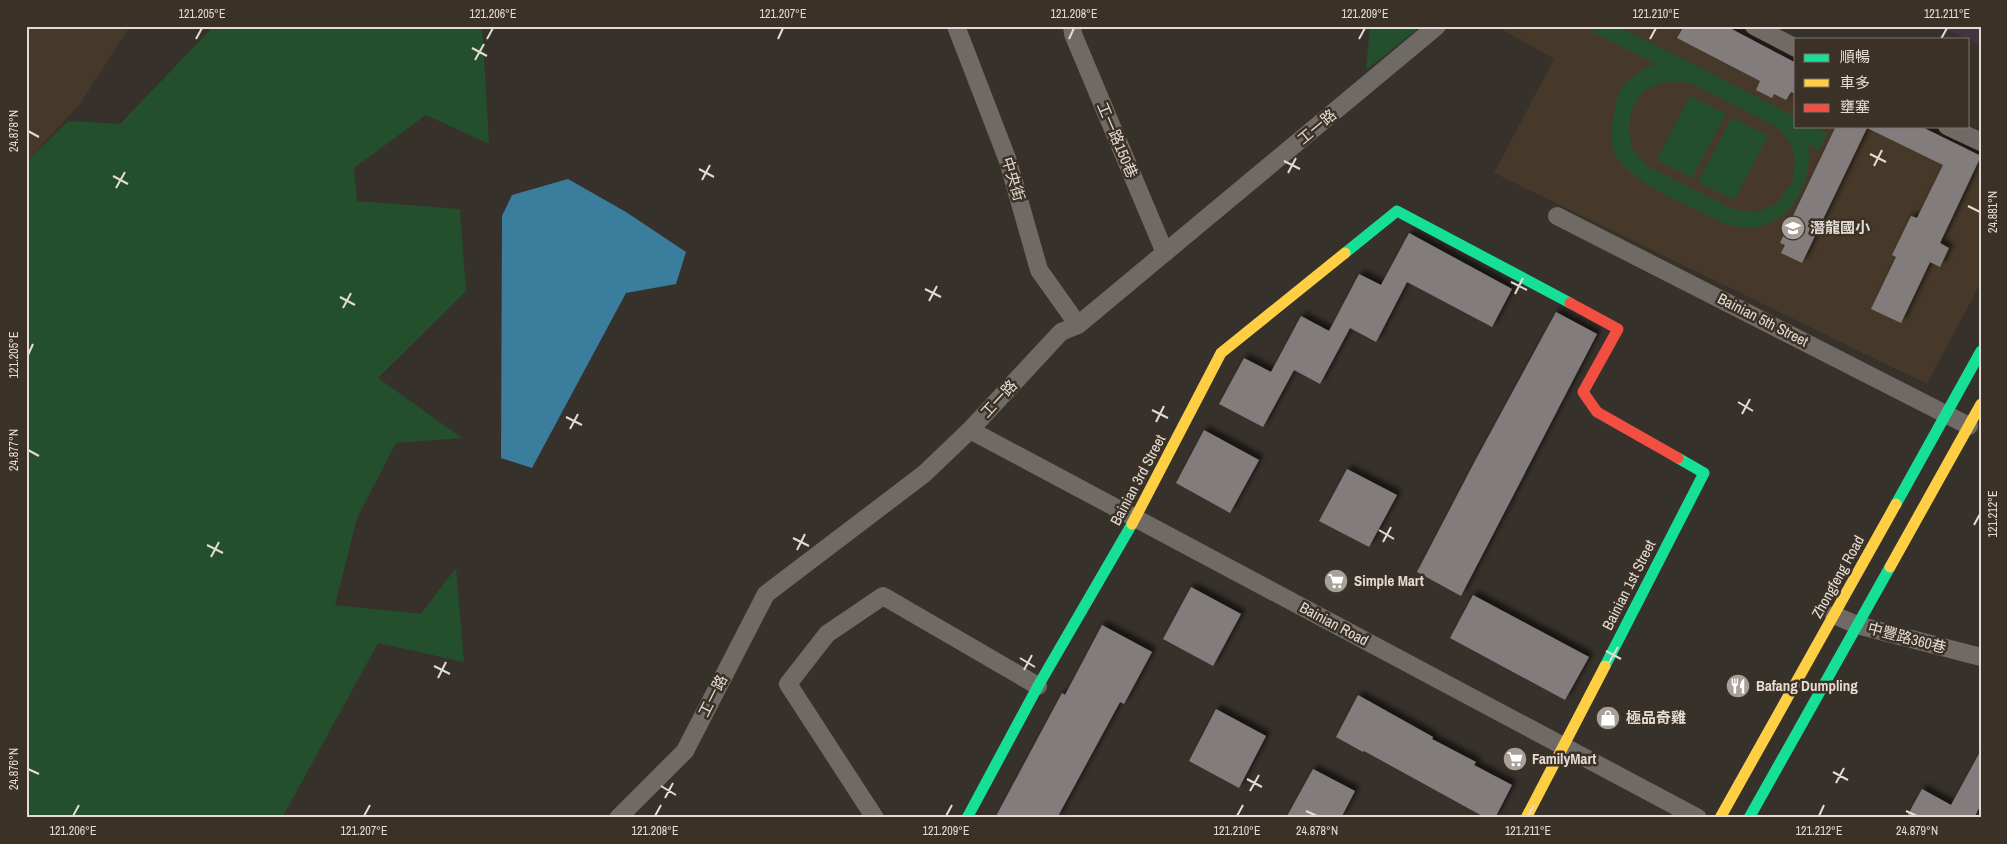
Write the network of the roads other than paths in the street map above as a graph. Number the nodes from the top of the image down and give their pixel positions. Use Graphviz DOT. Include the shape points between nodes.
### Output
graph roads {
  1 [pos="956,26"];
  2 [pos="1072,26"];
  3 [pos="1437,26"];
  4 [pos="1754,26"];
  5 [pos="1794,47"];
  6 [pos="1951,128"];
  7 [pos="1981,142"];
  8 [pos="1557,216"];
  9 [pos="1165,254"];
  10 [pos="1078,324"];
  11 [pos="1981,351"];
  12 [pos="1981,404"];
  13 [pos="1946,414"];
  14 [pos="1969,426"];
  15 [pos="970,430"];
  16 [pos="1704,473"];
  17 [pos="1135,518"];
  18 [pos="1834,615"];
  19 [pos="1857,625"];
  20 [pos="1981,657"];
  21 [pos="1038,686"];
  22 [pos="1563,746"];
  23 [pos="618,818"];
  24 [pos="875,818"];
  25 [pos="967,818"];
  26 [pos="1526,818"];
  27 [pos="1698,818"];
  28 [pos="1720,818"];
  29 [pos="1749,818"];
  1 -- 10 [label="street, 中央街" via="1008,162 1038,270"];
  2 -- 9 [label="street, 工一路150巷"];
  3 -- 9 [label="street, 工一路"];
  4 -- 5 [label="street"];
  6 -- 7 [label="street"];
  8 -- 13 [label="street, Bainian 5th Street"];
  9 -- 10 [label="street, 工一路"];
  10 -- 15 [label="street, 工一路" via="1061,332"];
  11 -- 13 [label="street, Zhongfeng Road"];
  12 -- 14 [label="street"];
  13 -- 14 [label="street, Bainian 5th Street"];
  13 -- 18 [label="street, Zhongfeng Road"];
  14 -- 19 [label="street"];
  15 -- 17 [label="street, Bainian Road"];
  15 -- 23 [label="street, 工一路" via="924,474 766,594 684,751"];
  16 -- 17 [label="street, Bainian 3rd Street" via="1597,412 1583,392 1618,328 1397,211 1221,353"];
  16 -- 22 [label="street, Bainian 1st Street"];
  17 -- 21 [label="street, Bainian 3rd Street"];
  17 -- 22 [label="street, Bainian Road"];
  18 -- 19 [label="street, 中豐路360巷"];
  18 -- 28 [label="street, Zhongfeng Road"];
  19 -- 20 [label="street, 中豐路360巷"];
  19 -- 29 [label="street"];
  21 -- 24 [label="street" via="883,596 827,634 788,684"];
  21 -- 25 [label="street, Bainian 3rd Street"];
  22 -- 26 [label="street, Bainian 1st Street"];
  22 -- 27 [label="street, Bainian Road"];
}
